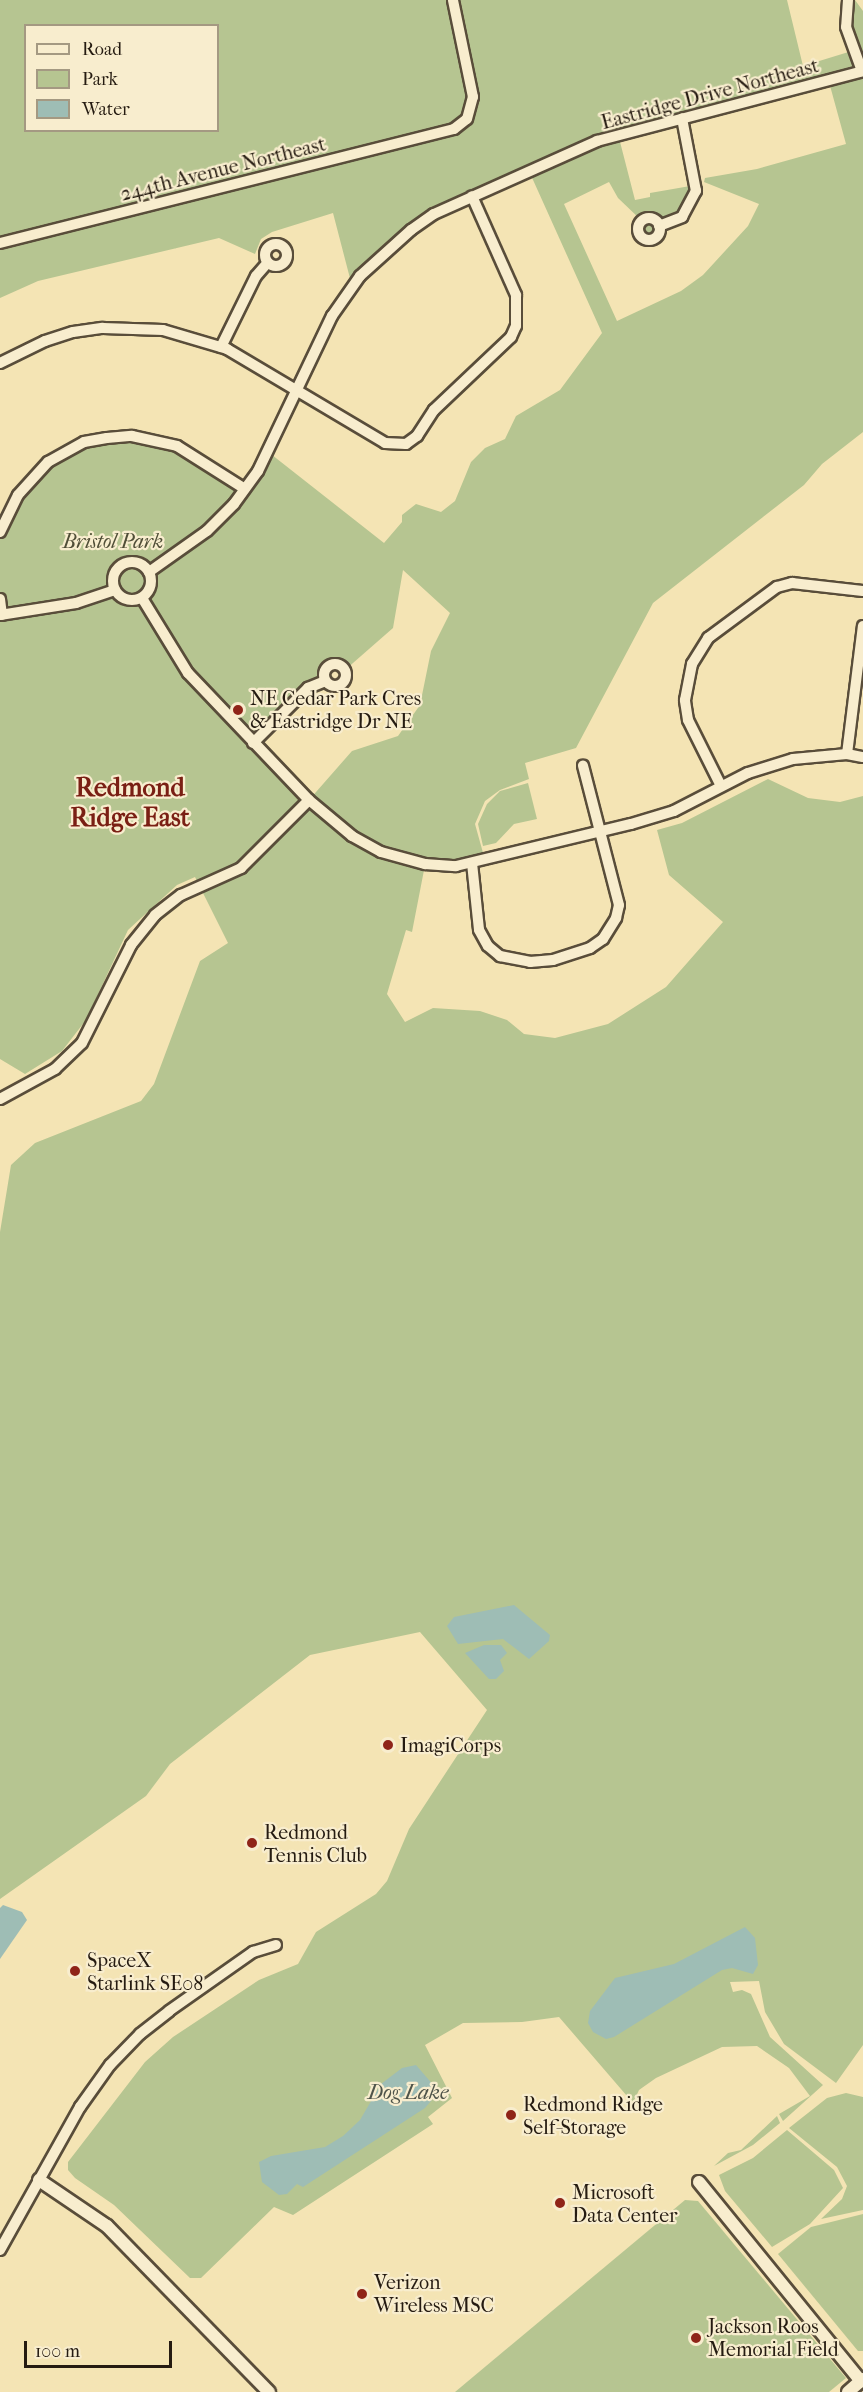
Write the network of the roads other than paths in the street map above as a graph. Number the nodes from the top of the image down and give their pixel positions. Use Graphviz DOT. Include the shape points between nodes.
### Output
graph roads {
  1 [pos="453,0"];
  2 [pos="848,0"];
  3 [pos="863,71"];
  4 [pos="682,118"];
  5 [pos="472,196"];
  6 [pos="659,226"];
  7 [pos="0,243"];
  8 [pos="268,262"];
  9 [pos="221,346"];
  10 [pos="0,363"];
  11 [pos="298,391"];
  12 [pos="245,489"];
  13 [pos="0,532"];
  14 [pos="149,572"];
  15 [pos="115,590"];
  16 [pos="863,591"];
  17 [pos="142,598"];
  18 [pos="0,599"];
  19 [pos="1,615"];
  20 [pos="863,626"];
  21 [pos="325,681"];
  22 [pos="253,743"];
  23 [pos="847,754"];
  24 [pos="863,757"];
  25 [pos="583,766"];
  26 [pos="721,786"];
  27 [pos="309,800"];
  28 [pos="601,832"];
  29 [pos="472,863"];
  30 [pos="0,1100"];
  31 [pos="276,1945"];
  32 [pos="39,2180"];
  33 [pos="699,2182"];
  34 [pos="0,2250"];
  35 [pos="862,2380"];
  36 [pos="269,2392"];
  37 [pos="848,2392"];
  1 -- 7 [label="street, 244th Avenue Northeast" via="473,98 467,119 454,129"];
  2 -- 3 [label="street" via="846,27"];
  3 -- 4 [label="street, Eastridge Drive Northeast"];
  4 -- 5 [label="street, Eastridge Drive Northeast" via="597,141"];
  4 -- 6 [label="street" via="696,191 682,217"];
  5 -- 11 [label="street, Eastridge Drive Northeast" via="411,230 360,276 332,316"];
  5 -- 11 [label="street" via="516,295 516,326 503,345 434,410 417,436 400,446 385,443"];
  8 -- 9 [label="street" via="256,276"];
  9 -- 10 [label="street" via="163,330 103,328 45,341"];
  9 -- 11 [label="street"];
  11 -- 12 [label="street, Eastridge Drive Northeast"];
  12 -- 13 [label="street" via="177,446 132,436 84,442 48,462 18,495"];
  12 -- 14 [label="street, Eastridge Drive Northeast" via="207,531"];
  14 -- 15 [label="street" via="140,563 127,563 114,577"];
  14 -- 17 [label="street" via="150,590"];
  15 -- 17 [label="street" via="130,601"];
  15 -- 19 [label="street" via="76,603"];
  16 -- 26 [label="street" via="792,583 777,587 708,638 692,664 685,700 688,720"];
  17 -- 22 [label="street" via="188,673"];
  18 -- 19 [label="street"];
  20 -- 23 [label="street"];
  21 -- 22 [label="street" via="308,688"];
  22 -- 27 [label="street"];
  23 -- 24 [label="street"];
  23 -- 26 [label="street" via="793,759"];
  25 -- 28 [label="street"];
  26 -- 28 [label="street" via="674,811"];
  27 -- 29 [label="street" via="352,836 381,852 425,864"];
  27 -- 30 [label="street" via="241,868 181,895 155,915 128,951 103,1008 82,1043 55,1069"];
  28 -- 29 [label="street"];
  28 -- 29 [label="street" via="617,890 616,918 603,939 590,948 553,960 512,960 488,946 477,923"];
  31 -- 32 [label="street" via="253,1952 140,2034 80,2107"];
  32 -- 34 [label="street"];
  32 -- 36 [label="street" via="107,2226"];
  33 -- 35 [label="street"];
  35 -- 37 [label="street"];
}
